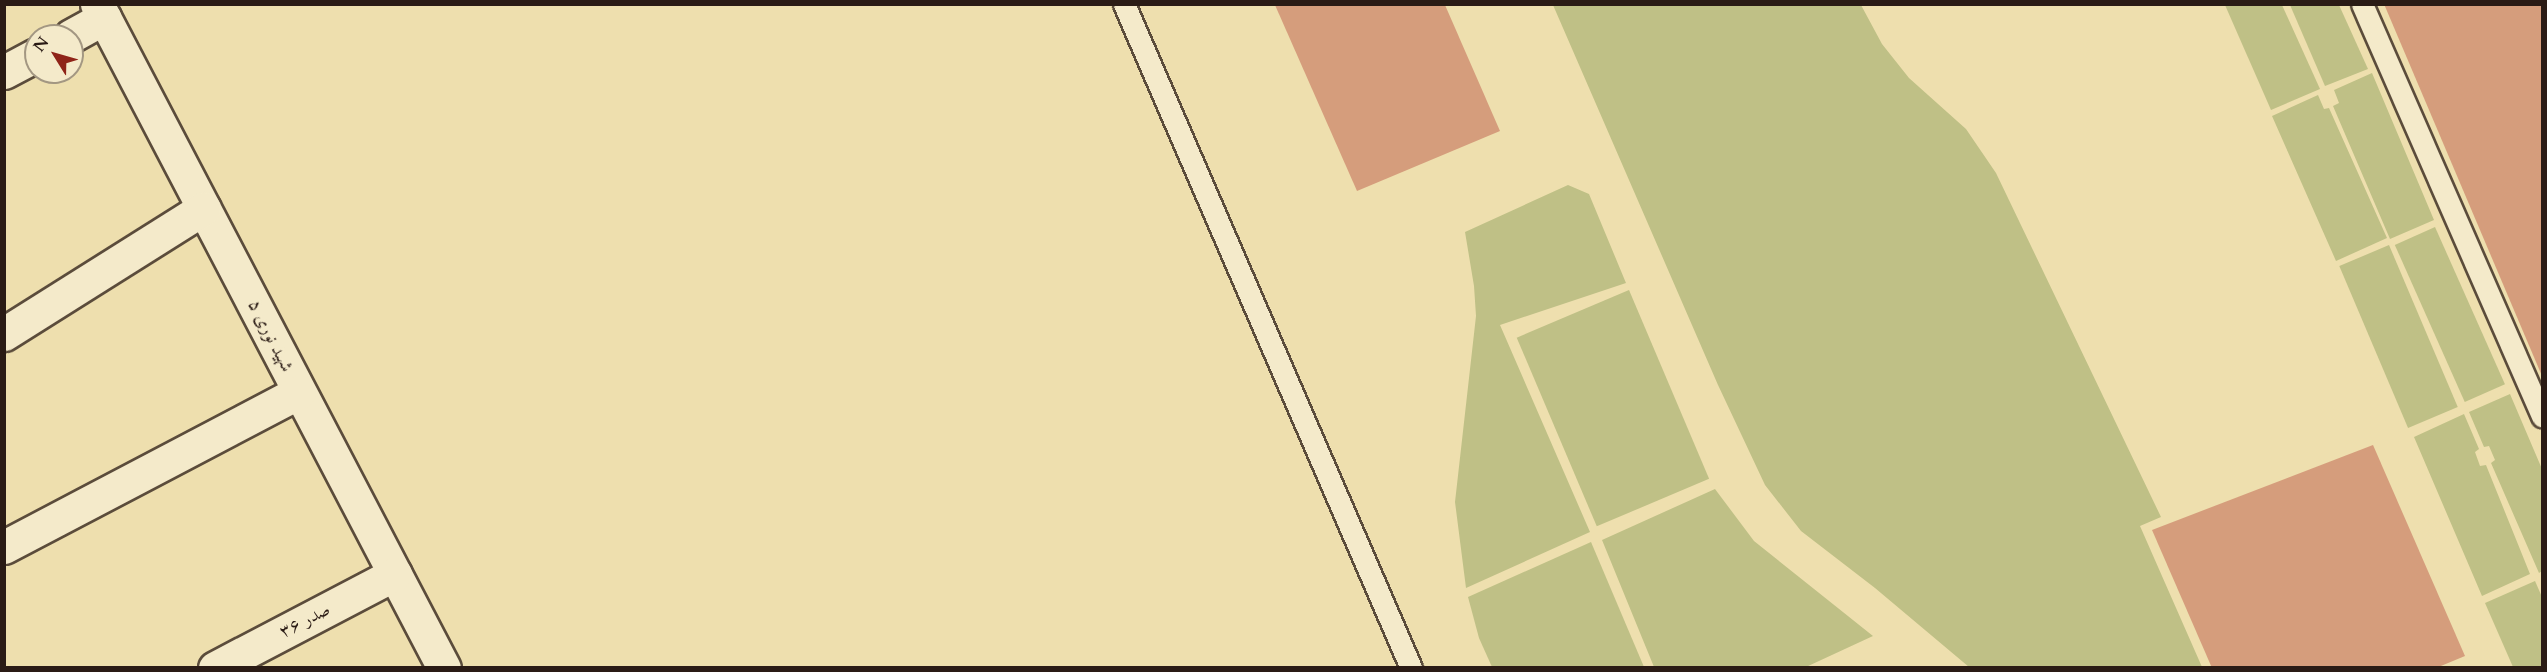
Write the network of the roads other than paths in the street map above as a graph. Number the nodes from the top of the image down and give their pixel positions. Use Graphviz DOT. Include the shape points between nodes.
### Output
graph roads {
  1 [pos="1124,4"];
  2 [pos="2362,4"];
  3 [pos="100,11"];
  4 [pos="84,25"];
  5 [pos="24,61"];
  6 [pos="4,72"];
  7 [pos="204,208"];
  8 [pos="4,334"];
  9 [pos="299,392"];
  10 [pos="2542,416"];
  11 [pos="4,548"];
  12 [pos="395,574"];
  13 [pos="215,668"];
  14 [pos="444,668"];
  15 [pos="1411,668"];
  1 -- 15 [label="lane"];
  2 -- 10 [label="lane"];
  3 -- 4 [label="street"];
  3 -- 7 [label="street, شهید نوری ۵"];
  5 -- 6 [label="street"];
  7 -- 8 [label="street"];
  7 -- 9 [label="street, شهید نوری ۵"];
  9 -- 11 [label="street"];
  9 -- 12 [label="street, شهید نوری ۵"];
  12 -- 13 [label="street, صدر ۳۶"];
  12 -- 14 [label="street, شهید نوری ۵"];
}
